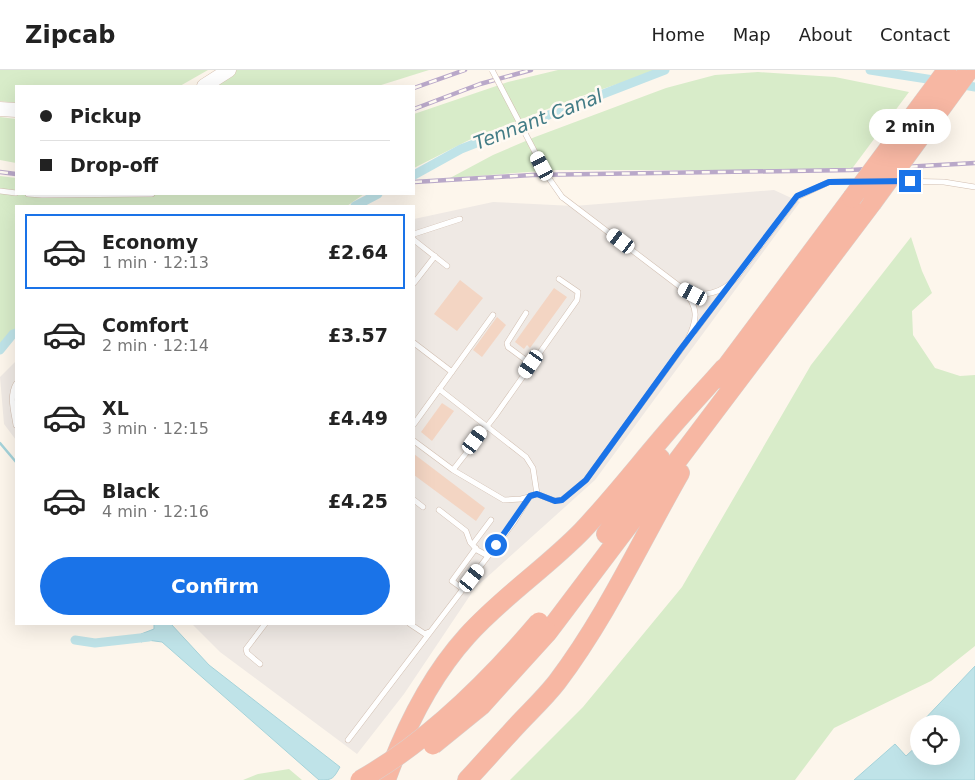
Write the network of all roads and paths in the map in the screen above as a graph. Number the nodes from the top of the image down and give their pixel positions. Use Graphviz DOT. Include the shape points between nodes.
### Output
graph roads {
  1 [pos="229,70"];
  2 [pos="492,70"];
  3 [pos="947,70"];
  4 [pos="968,70"];
  5 [pos="206,85"];
  6 [pos="0,109"];
  7 [pos="15,110"];
  8 [pos="871,181"];
  9 [pos="880,181"];
  10 [pos="975,187"];
  11 [pos="0,191"];
  12 [pos="15,193"];
  13 [pos="460,219"];
  14 [pos="415,234"];
  15 [pos="415,241"];
  16 [pos="435,256"];
  17 [pos="448,266"];
  18 [pos="559,279"];
  19 [pos="415,282"];
  20 [pos="729,286"];
  21 [pos="683,289"];
  22 [pos="526,312"];
  23 [pos="493,315"];
  24 [pos="687,341"];
  25 [pos="415,344"];
  26 [pos="531,364"];
  27 [pos="724,368"];
  28 [pos="452,372"];
  29 [pos="15,386"];
  30 [pos="439,389"];
  31 [pos="729,393"];
  32 [pos="15,420"];
  33 [pos="415,423"];
  34 [pos="486,425"];
  35 [pos="415,442"];
  36 [pos="454,470"];
  37 [pos="537,494"];
  38 [pos="530,496"];
  39 [pos="415,501"];
  40 [pos="423,507"];
  41 [pos="439,510"];
  42 [pos="491,520"];
  43 [pos="474,546"];
  44 [pos="488,556"];
  45 [pos="463,589"];
  46 [pos="264,625"];
  47 [pos="412,625"];
  48 [pos="544,627"];
  49 [pos="430,632"];
  50 [pos="260,664"];
  51 [pos="348,740"];
  52 [pos="360,780"];
  53 [pos="384,780"];
  54 [pos="468,780"];
  1 -- 5 [label="main road"];
  2 -- 21 [label="lane, bridge" via="548,177 562,197"];
  3 -- 27 [label="highway, bridge"];
  4 -- 31 [label="highway, bridge" via="872,204"];
  6 -- 7 [label="main road"];
  8 -- 20 [label="lane" via="829,182 797,196"];
  9 -- 10 [label="lane" via="944,182"];
  11 -- 12 [label="lane"];
  13 -- 14 [label="lane"];
  15 -- 16 [label="lane"];
  16 -- 17 [label="lane"];
  16 -- 19 [label="lane"];
  18 -- 26 [label="lane" via="578,292 577,300"];
  20 -- 21 [label="lane" via="704,294 693,294"];
  20 -- 24 [label="lane"];
  21 -- 24 [label="lane" via="694,306 696,317"];
  22 -- 26 [label="lane" via="507,344"];
  23 -- 28 [label="lane"];
  24 -- 37 [label="lane" via="586,480 562,500 555,501"];
  25 -- 28 [label="lane"];
  26 -- 34 [label="lane"];
  27 -- 48 [label="highway"];
  27 -- 53 [label="highway, bridge" via="582,531 468,635 443,664 420,702"];
  28 -- 30 [label="lane"];
  29 -- 32 [label="lane" via="12,406"];
  30 -- 33 [label="lane"];
  30 -- 34 [label="lane"];
  31 -- 48 [label="highway"];
  31 -- 54 [label="highway" via="691,453 579,651 535,709"];
  34 -- 36 [label="lane"];
  34 -- 37 [label="lane" via="530,462"];
  35 -- 36 [label="lane"];
  36 -- 38 [label="lane" via="504,500"];
  37 -- 38 [label="lane"];
  38 -- 44 [label="lane"];
  39 -- 40 [label="lane"];
  41 -- 43 [label="lane" via="466,531"];
  42 -- 43 [label="lane"];
  43 -- 44 [label="lane"];
  43 -- 45 [label="lane" via="452,580"];
  44 -- 45 [label="lane"];
  45 -- 49 [label="lane"];
  46 -- 50 [label="lane" via="246,649"];
  47 -- 49 [label="lane" via="425,634"];
  48 -- 52 [label="highway, bridge" via="440,723"];
  48 -- 53 [label="highway, bridge" via="480,706"];
  49 -- 51 [label="lane"];
}
